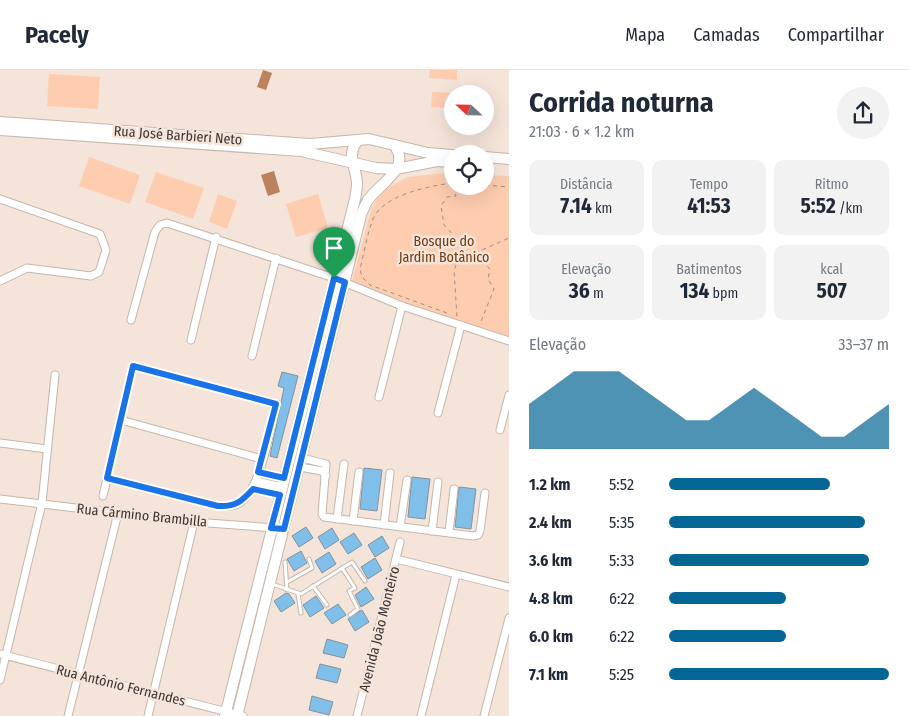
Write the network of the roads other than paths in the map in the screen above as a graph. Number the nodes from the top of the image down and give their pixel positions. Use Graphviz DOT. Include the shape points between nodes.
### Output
graph roads {
  1 [pos="0,122"];
  2 [pos="0,130"];
  3 [pos="357,141"];
  4 [pos="394,145"];
  5 [pos="444,154"];
  6 [pos="494,158"];
  7 [pos="509,159"];
  8 [pos="444,161"];
  9 [pos="353,165"];
  10 [pos="494,165"];
  11 [pos="509,166"];
  12 [pos="396,169"];
  13 [pos="0,199"];
  14 [pos="216,237"];
  15 [pos="276,258"];
  16 [pos="334,278"];
  17 [pos="0,281"];
  18 [pos="345,282"];
  19 [pos="402,306"];
  20 [pos="131,320"];
  21 [pos="460,324"];
  22 [pos="191,340"];
  23 [pos="509,341"];
  24 [pos="252,356"];
  25 [pos="55,375"];
  26 [pos="309,378"];
  27 [pos="321,381"];
  28 [pos="509,395"];
  29 [pos="380,397"];
  30 [pos="438,413"];
  31 [pos="120,420"];
  32 [pos="500,430"];
  33 [pos="0,443"];
  34 [pos="47,449"];
  35 [pos="262,459"];
  36 [pos="301,462"];
  37 [pos="344,464"];
  38 [pos="258,472"];
  39 [pos="359,472"];
  40 [pos="390,473"];
  41 [pos="107,478"];
  42 [pos="407,480"];
  43 [pos="256,481"];
  44 [pos="438,482"];
  45 [pos="282,487"];
  46 [pos="253,489"];
  47 [pos="454,489"];
  48 [pos="485,493"];
  49 [pos="103,496"];
  50 [pos="0,499"];
  51 [pos="42,503"];
  52 [pos="118,513"];
  53 [pos="337,519"];
  54 [pos="353,521"];
  55 [pos="194,522"];
  56 [pos="384,525"];
  57 [pos="400,527"];
  58 [pos="271,528"];
  59 [pos="284,529"];
  60 [pos="432,531"];
  61 [pos="449,532"];
  62 [pos="400,542"];
  63 [pos="309,559"];
  64 [pos="396,559"];
  65 [pos="284,562"];
  66 [pos="342,568"];
  67 [pos="456,575"];
  68 [pos="365,581"];
  69 [pos="287,582"];
  70 [pos="271,584"];
  71 [pos="313,586"];
  72 [pos="509,587"];
  73 [pos="287,590"];
  74 [pos="298,594"];
  75 [pos="327,606"];
  76 [pos="301,613"];
  77 [pos="350,615"];
  78 [pos="509,618"];
  79 [pos="247,630"];
  80 [pos="258,632"];
  81 [pos="3,655"];
  82 [pos="79,674"];
  83 [pos="0,680"];
  84 [pos="154,694"];
  85 [pos="226,714"];
  86 [pos="68,716"];
  87 [pos="148,716"];
  88 [pos="239,716"];
  89 [pos="357,716"];
  90 [pos="420,716"];
  91 [pos="484,716"];
  1 -- 3 [label="street, Rua José Barbieri Neto" via="310,144"];
  2 -- 9 [label="street, Rua José Barbieri Neto" via="301,151"];
  3 -- 4 [label="street, Rua José Barbieri Neto" via="377,140"];
  3 -- 9 [label="street" via="351,152"];
  4 -- 5 [label="street"];
  4 -- 12 [label="street" via="400,158"];
  6 -- 7 [label="street"];
  8 -- 12 [label="street"];
  9 -- 12 [label="street, Rua José Barbieri Neto"];
  9 -- 16 [label="street" via="356,199"];
  10 -- 11 [label="street"];
  12 -- 18 [label="street" via="394,175 366,202"];
  13 -- 17 [label="street" via="100,234 106,250 99,272 91,276 28,268"];
  14 -- 15 [label="street"];
  14 -- 20 [label="street" via="167,223 160,225 155,232"];
  14 -- 22 [label="street"];
  15 -- 16 [label="street"];
  15 -- 24 [label="street"];
  16 -- 18 [label="street"];
  16 -- 26 [label="street"];
  18 -- 19 [label="street"];
  18 -- 27 [label="street"];
  19 -- 21 [label="street"];
  19 -- 29 [label="street"];
  21 -- 23 [label="street"];
  21 -- 30 [label="street"];
  25 -- 34 [label="street"];
  26 -- 27 [label="street"];
  26 -- 45 [label="street"];
  27 -- 36 [label="street"];
  28 -- 32 [label="street"];
  31 -- 35 [label="street"];
  31 -- 35 [label="street" via="133,366 276,404"];
  31 -- 41 [label="street"];
  33 -- 34 [label="street"];
  34 -- 51 [label="street"];
  35 -- 38 [label="street"];
  36 -- 53 [label="street" via="326,476 322,516"];
  36 -- 59 [label="street"];
  37 -- 53 [label="street"];
  38 -- 43 [label="street"];
  38 -- 45 [label="street"];
  39 -- 54 [label="street"];
  40 -- 56 [label="street"];
  41 -- 46 [label="street" via="229,507 240,504"];
  41 -- 49 [label="street"];
  42 -- 57 [label="street"];
  43 -- 45 [label="street"];
  43 -- 46 [label="street"];
  44 -- 60 [label="street"];
  45 -- 46 [label="street"];
  45 -- 58 [label="street"];
  47 -- 61 [label="street"];
  48 -- 61 [label="street" via="478,535"];
  50 -- 51 [label="street, Rua Cármino Brambilla"];
  51 -- 52 [label="street, Rua Cármino Brambilla"];
  51 -- 81 [label="street"];
  52 -- 55 [label="street, Rua Cármino Brambilla"];
  52 -- 82 [label="street"];
  53 -- 54 [label="street"];
  54 -- 56 [label="street"];
  55 -- 58 [label="street, Rua Cármino Brambilla"];
  55 -- 84 [label="street"];
  56 -- 57 [label="street"];
  57 -- 60 [label="street"];
  58 -- 59 [label="street, Rua Cármino Brambilla"];
  58 -- 79 [label="street"];
  59 -- 70 [label="street"];
  60 -- 61 [label="street"];
  62 -- 64 [label="street, Avenida João Monteiro"];
  63 -- 69 [label="lane" via="312,568"];
  64 -- 67 [label="street"];
  64 -- 89 [label="street, Avenida João Monteiro"];
  65 -- 69 [label="lane"];
  66 -- 68 [label="lane" via="352,562"];
  66 -- 71 [label="lane"];
  66 -- 77 [label="lane" via="354,588 349,591 358,609"];
  67 -- 72 [label="street"];
  67 -- 90 [label="street"];
  69 -- 73 [label="lane"];
  70 -- 73 [label="lane"];
  70 -- 80 [label="street"];
  71 -- 74 [label="lane"];
  71 -- 75 [label="lane"];
  73 -- 74 [label="lane"];
  74 -- 76 [label="lane"];
  78 -- 91 [label="street"];
  79 -- 80 [label="street"];
  79 -- 85 [label="street"];
  80 -- 88 [label="street"];
  81 -- 82 [label="street, Rua Antônio Fernandes"];
  81 -- 83 [label="street"];
  82 -- 84 [label="street, Rua Antônio Fernandes"];
  82 -- 86 [label="street"];
  84 -- 85 [label="street, Rua Antônio Fernandes"];
  84 -- 87 [label="street"];
  85 -- 88 [label="street, Rua Antônio Fernandes"];
}
